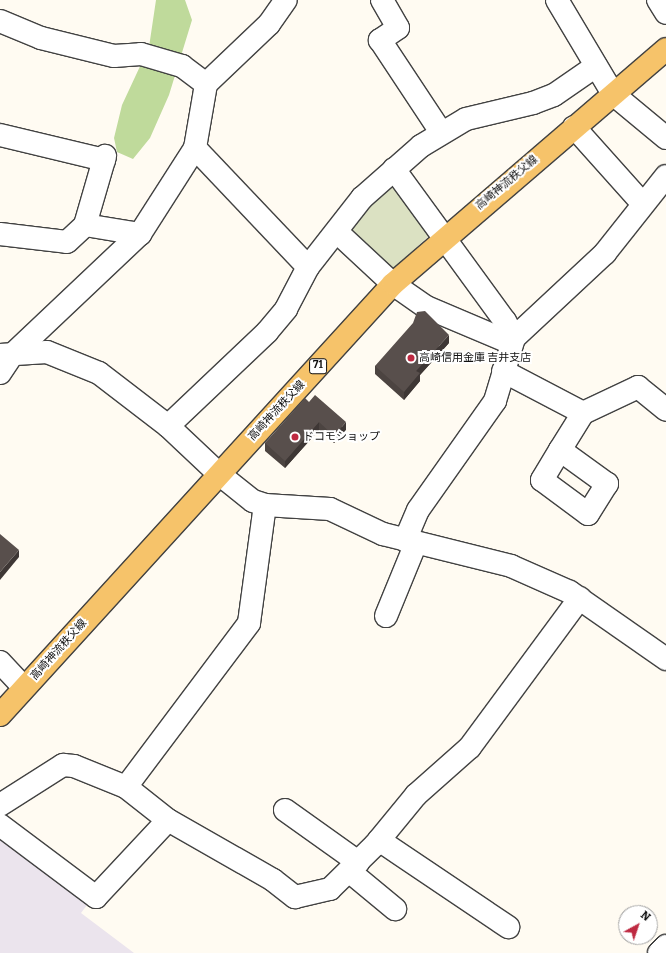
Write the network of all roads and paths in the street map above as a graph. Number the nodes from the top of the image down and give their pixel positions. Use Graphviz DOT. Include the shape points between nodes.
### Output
graph roads {
  1 [pos="286,0"];
  2 [pos="382,0"];
  3 [pos="658,0"];
  4 [pos="566,3"];
  5 [pos="666,13"];
  6 [pos="0,22"];
  7 [pos="666,49"];
  8 [pos="596,66"];
  9 [pos="206,84"];
  10 [pos="613,94"];
  11 [pos="574,127"];
  12 [pos="441,132"];
  13 [pos="0,135"];
  14 [pos="666,138"];
  15 [pos="195,148"];
  16 [pos="394,169"];
  17 [pos="666,176"];
  18 [pos="642,202"];
  19 [pos="85,225"];
  20 [pos="337,232"];
  21 [pos="0,234"];
  22 [pos="140,234"];
  23 [pos="444,237"];
  24 [pos="308,267"];
  25 [pos="393,284"];
  26 [pos="514,338"];
  27 [pos="6,354"];
  28 [pos="503,371"];
  29 [pos="0,373"];
  30 [pos="666,410"];
  31 [pos="583,413"];
  32 [pos="168,426"];
  33 [pos="560,450"];
  34 [pos="219,474"];
  35 [pos="265,505"];
  36 [pos="410,542"];
  37 [pos="580,598"];
  38 [pos="386,616"];
  39 [pos="666,659"];
  40 [pos="0,662"];
  41 [pos="24,688"];
  42 [pos="0,715"];
  43 [pos="126,787"];
  44 [pos="0,805"];
  45 [pos="285,810"];
  46 [pos="168,820"];
  47 [pos="0,825"];
  48 [pos="379,840"];
  49 [pos="353,866"];
  50 [pos="395,909"];
  51 [pos="508,927"];
  52 [pos="666,946"];
  53 [pos="659,953"];
  1 -- 9 [label="street" via="269,24"];
  2 -- 12 [label="street" via="398,28 380,40"];
  3 -- 5 [label="street"];
  4 -- 8 [label="street"];
  6 -- 9 [label="street" via="40,38 114,56 141,54 182,66"];
  7 -- 10 [label="main road, 高崎神流秩父線 / 71"];
  8 -- 10 [label="street"];
  8 -- 12 [label="street" via="554,95 533,103 466,119"];
  9 -- 15 [label="street"];
  10 -- 11 [label="main road, 高崎神流秩父線 / 71"];
  10 -- 14 [label="street"];
  11 -- 18 [label="street"];
  11 -- 23 [label="main road, 高崎神流秩父線 / 71"];
  12 -- 16 [label="street"];
  13 -- 19 [label="street" via="104,158"];
  15 -- 22 [label="street"];
  15 -- 24 [label="street"];
  16 -- 20 [label="street" via="362,198"];
  16 -- 23 [label="street"];
  17 -- 18 [label="street"];
  18 -- 26 [label="street" via="605,253"];
  19 -- 21 [label="street" via="67,242"];
  19 -- 22 [label="street"];
  20 -- 24 [label="street"];
  20 -- 25 [label="street"];
  22 -- 27 [label="street"];
  23 -- 25 [label="main road, 高崎神流秩父線 / 71"];
  23 -- 26 [label="street"];
  24 -- 32 [label="street" via="286,309 267,332"];
  25 -- 26 [label="street" via="426,307 472,329 506,341"];
  25 -- 34 [label="main road, 高崎神流秩父線 / 71"];
  26 -- 28 [label="street"];
  27 -- 29 [label="street"];
  27 -- 32 [label="street" via="47,352 99,373"];
  28 -- 31 [label="street"];
  28 -- 36 [label="street" via="486,417 418,510"];
  30 -- 31 [label="street" via="638,387"];
  31 -- 33 [label="street"];
  32 -- 34 [label="street"];
  34 -- 35 [label="street" via="253,501"];
  34 -- 41 [label="main road, 高崎神流秩父線 / 71"];
  35 -- 36 [label="street" via="330,509"];
  35 -- 43 [label="street" via="249,623"];
  36 -- 37 [label="street" via="511,566"];
  36 -- 38 [label="street"];
  37 -- 39 [label="street"];
  37 -- 48 [label="street" via="470,747 416,795"];
  40 -- 41 [label="street"];
  41 -- 42 [label="main road, 高崎神流秩父線 / 71"];
  43 -- 44 [label="street" via="64,765"];
  43 -- 46 [label="street"];
  45 -- 49 [label="street"];
  46 -- 47 [label="street" via="96,897"];
  46 -- 49 [label="street" via="268,877 295,897 330,889"];
  48 -- 49 [label="street"];
  48 -- 51 [label="street"];
  49 -- 50 [label="street"];
  52 -- 53 [label="street"];
}
